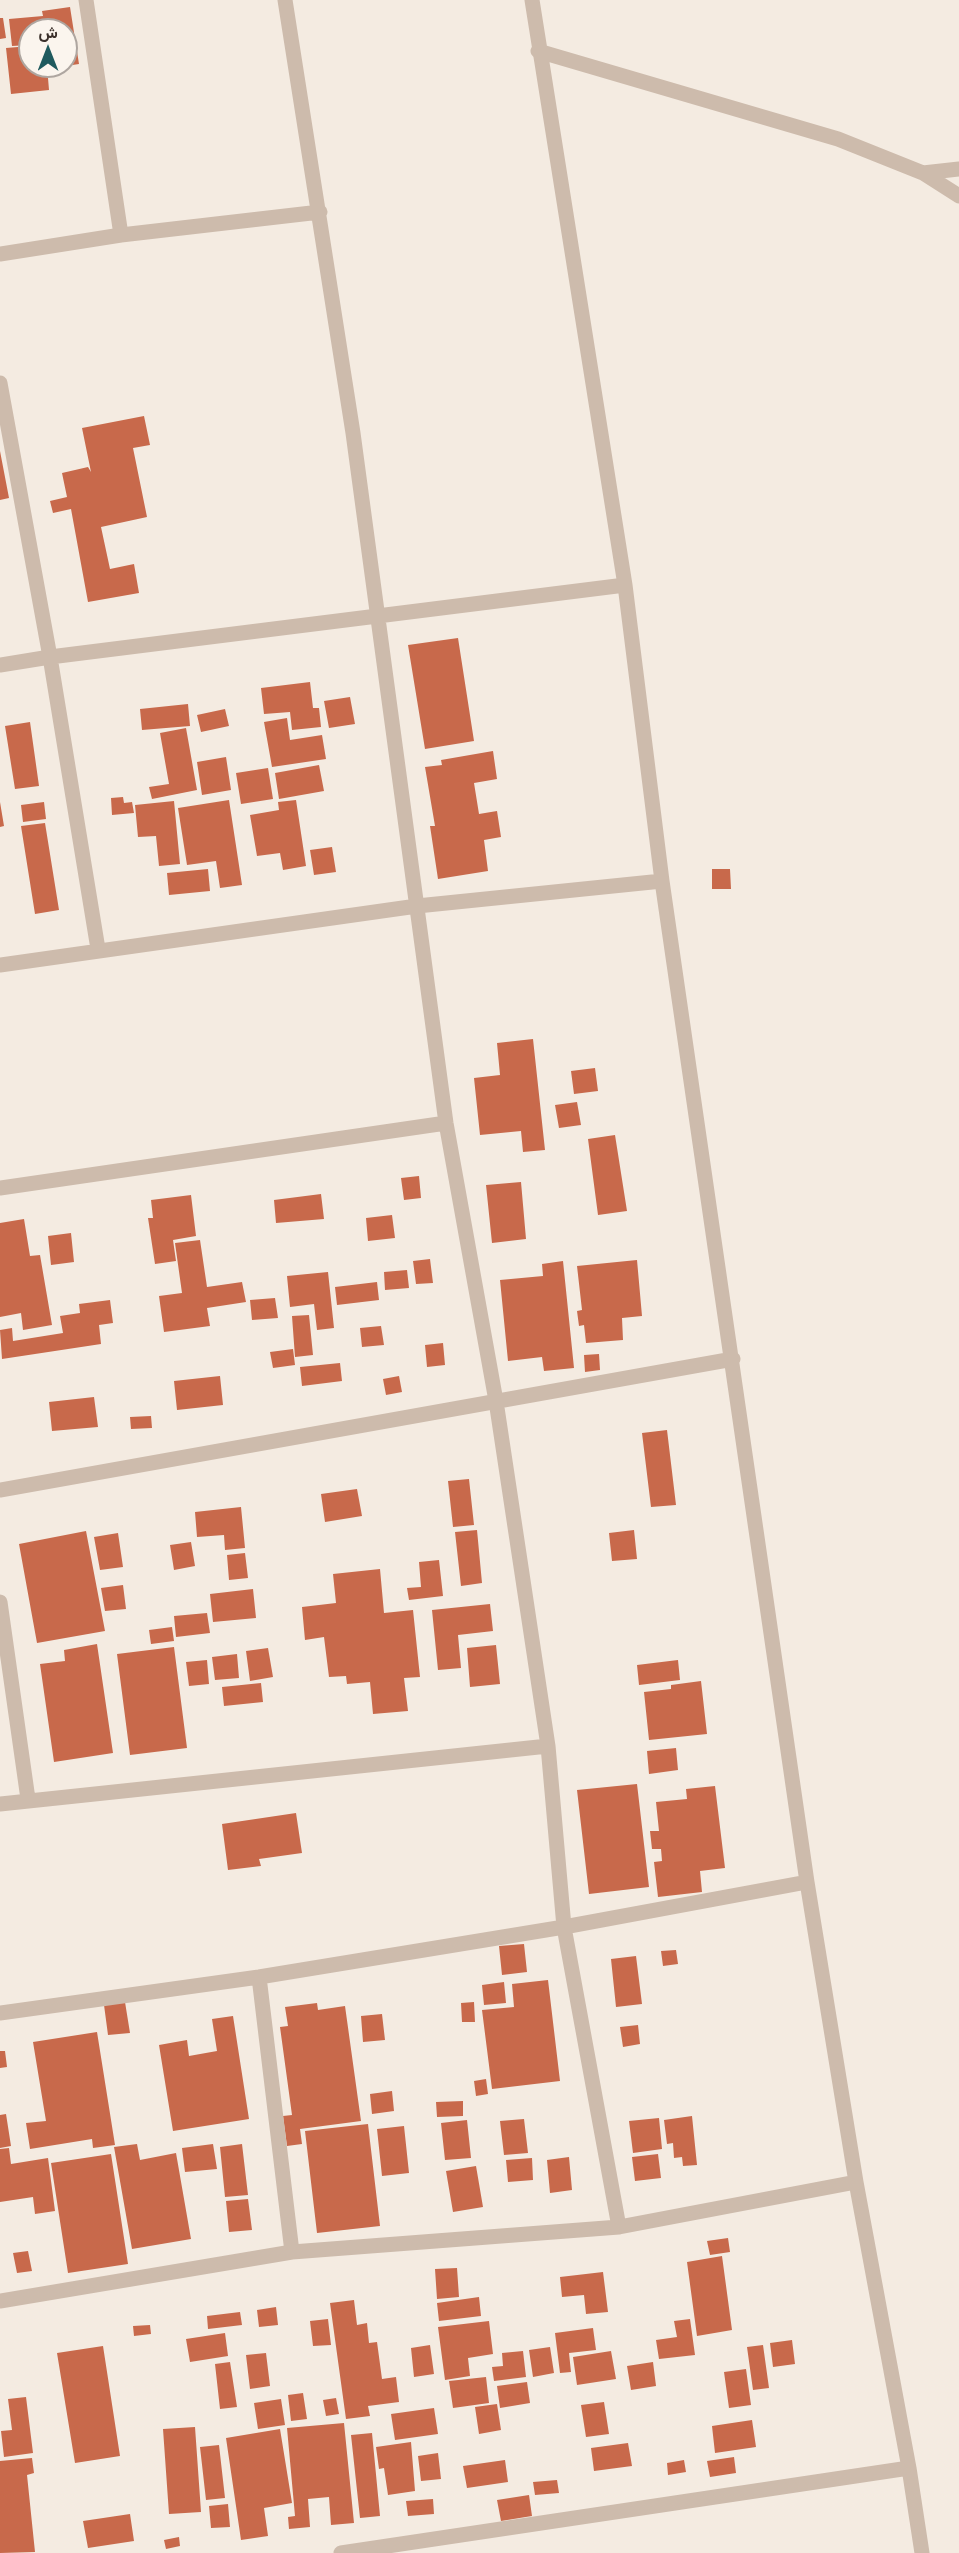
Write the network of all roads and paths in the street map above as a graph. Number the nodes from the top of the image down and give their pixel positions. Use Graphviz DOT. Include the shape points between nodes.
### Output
graph roads {
  1 [pos="86,0"];
  2 [pos="285,0"];
  3 [pos="532,0"];
  4 [pos="538,51"];
  5 [pos="959,169"];
  6 [pos="923,173"];
  7 [pos="959,196"];
  8 [pos="320,212"];
  9 [pos="121,235"];
  10 [pos="0,254"];
  11 [pos="0,383"];
  12 [pos="625,585"];
  13 [pos="378,616"];
  14 [pos="50,657"];
  15 [pos="0,665"];
  16 [pos="662,881"];
  17 [pos="417,906"];
  18 [pos="98,949"];
  19 [pos="0,964"];
  20 [pos="446,1123"];
  21 [pos="0,1188"];
  22 [pos="733,1359"];
  23 [pos="496,1401"];
  24 [pos="0,1490"];
  25 [pos="0,1602"];
  26 [pos="548,1746"];
  27 [pos="28,1800"];
  28 [pos="0,1804"];
  29 [pos="807,1882"];
  30 [pos="564,1927"];
  31 [pos="260,1977"];
  32 [pos="0,2013"];
  33 [pos="856,2182"];
  34 [pos="619,2227"];
  35 [pos="292,2252"];
  36 [pos="0,2301"];
  37 [pos="909,2468"];
  38 [pos="342,2553"];
  39 [pos="922,2553"];
  1 -- 9 [label="street"];
  2 -- 8 [label="street"];
  3 -- 4 [label="street"];
  4 -- 6 [label="street" via="837,139"];
  4 -- 12 [label="street"];
  5 -- 6 [label="street"];
  6 -- 7 [label="street"];
  8 -- 9 [label="street"];
  8 -- 13 [label="street"];
  9 -- 10 [label="street"];
  11 -- 14 [label="street"];
  12 -- 13 [label="street"];
  12 -- 16 [label="street"];
  13 -- 14 [label="street"];
  13 -- 17 [label="street"];
  14 -- 15 [label="street"];
  14 -- 18 [label="street"];
  16 -- 17 [label="street"];
  16 -- 22 [label="street"];
  17 -- 18 [label="street"];
  17 -- 20 [label="street"];
  18 -- 19 [label="street"];
  20 -- 21 [label="street"];
  20 -- 23 [label="street"];
  22 -- 23 [label="street"];
  22 -- 29 [label="street"];
  23 -- 24 [label="street"];
  23 -- 26 [label="street"];
  25 -- 27 [label="street"];
  26 -- 27 [label="street"];
  26 -- 30 [label="street"];
  27 -- 28 [label="street"];
  29 -- 30 [label="street"];
  29 -- 33 [label="street"];
  30 -- 31 [label="street"];
  30 -- 34 [label="street"];
  31 -- 32 [label="street"];
  31 -- 35 [label="street"];
  33 -- 34 [label="street"];
  33 -- 37 [label="street"];
  34 -- 35 [label="street"];
  35 -- 36 [label="street"];
  37 -- 38 [label="street"];
  37 -- 39 [label="street"];
}
